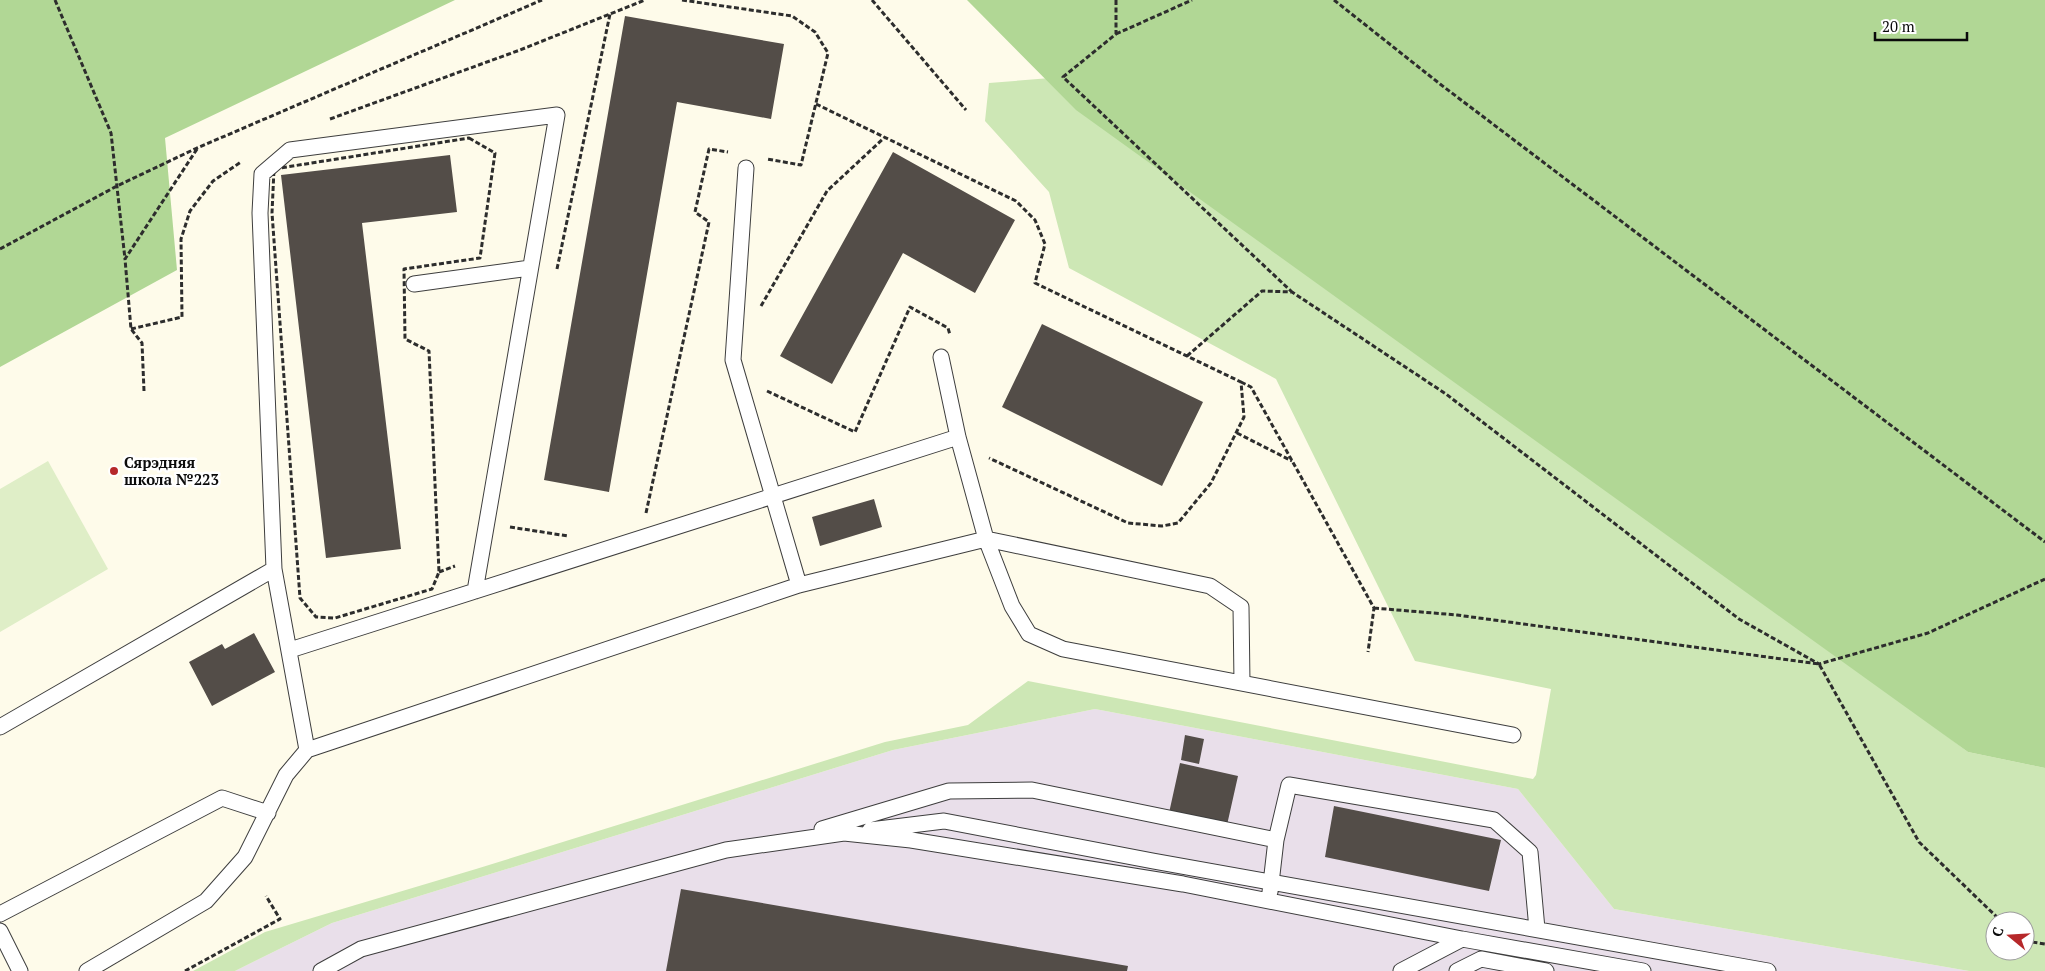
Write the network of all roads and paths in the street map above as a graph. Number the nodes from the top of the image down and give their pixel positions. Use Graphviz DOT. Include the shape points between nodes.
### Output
graph roads {
  1 [pos="56,0"];
  2 [pos="542,0"];
  3 [pos="872,0"];
  4 [pos="1116,0"];
  5 [pos="1192,0"];
  6 [pos="1334,0"];
  7 [pos="1116,34"];
  8 [pos="816,104"];
  9 [pos="966,110"];
  10 [pos="885,137"];
  11 [pos="431,143"];
  12 [pos="197,148"];
  13 [pos="746,168"];
  14 [pos="117,186"];
  15 [pos="0,249"];
  16 [pos="125,259"];
  17 [pos="530,268"];
  18 [pos="414,284"];
  19 [pos="1292,292"];
  20 [pos="756,314"];
  21 [pos="951,338"];
  22 [pos="1187,356"];
  23 [pos="941,357"];
  24 [pos="1241,382"];
  25 [pos="762,388"];
  26 [pos="144,391"];
  27 [pos="1237,433"];
  28 [pos="958,437"];
  29 [pos="988,457"];
  30 [pos="1292,461"];
  31 [pos="773,496"];
  32 [pos="503,526"];
  33 [pos="575,537"];
  34 [pos="986,539"];
  35 [pos="2045,542"];
  36 [pos="274,569"];
  37 [pos="2045,579"];
  38 [pos="799,585"];
  39 [pos="475,591"];
  40 [pos="1374,608"];
  41 [pos="290,650"];
  42 [pos="1368,652"];
  43 [pos="1819,664"];
  44 [pos="1242,683"];
  45 [pos="0,727"];
  46 [pos="1513,734"];
  47 [pos="307,750"];
  48 [pos="268,813"];
  49 [pos="844,834"];
  50 [pos="1276,840"];
  51 [pos="773,844"];
  52 [pos="1271,882"];
  53 [pos="266,896"];
  54 [pos="1270,901"];
  55 [pos="1990,911"];
  56 [pos="0,914"];
  57 [pos="1537,929"];
  58 [pos="0,931"];
  59 [pos="1462,939"];
  60 [pos="20,971"];
  61 [pos="87,971"];
  62 [pos="185,971"];
  63 [pos="321,971"];
  64 [pos="1401,971"];
  65 [pos="1457,971"];
  66 [pos="1546,971"];
  67 [pos="1643,971"];
  68 [pos="1768,971"];
  1 -- 14 [label="path" via="111,133"];
  2 -- 12 [label="path"];
  3 -- 9 [label="path"];
  4 -- 7 [label="path"];
  5 -- 7 [label="path"];
  6 -- 35 [label="path"];
  7 -- 19 [label="path" via="1063,77"];
  8 -- 10 [label="path"];
  10 -- 20 [label="path" via="827,191"];
  10 -- 22 [label="path" via="1016,201 1035,220 1046,244 1035,283"];
  11 -- 11 [label="path" via="469,138 495,153 480,258 404,269 405,339 429,351 439,572 432,589 335,618 316,617 300,598 272,213 274,169"];
  12 -- 14 [label="path"];
  12 -- 16 [label="path"];
  13 -- 31 [label="lane" via="732,360"];
  14 -- 15 [label="path"];
  14 -- 16 [label="path"];
  16 -- 26 [label="path" via="131,329 142,343"];
  17 -- 18 [label="lane"];
  17 -- 36 [label="lane" via="557,115 290,150 262,174 260,213"];
  17 -- 39 [label="lane"];
  19 -- 22 [label="path" via="1262,291"];
  19 -- 43 [label="path" via="1446,394 1739,619"];
  21 -- 25 [label="path" via="948,328 910,308 855,432"];
  22 -- 24 [label="path"];
  23 -- 28 [label="lane"];
  24 -- 27 [label="path" via="1244,418"];
  24 -- 30 [label="path" via="1251,387"];
  27 -- 29 [label="path" via="1211,483 1178,523 1162,526 1128,524"];
  27 -- 30 [label="path"];
  28 -- 31 [label="lane"];
  28 -- 34 [label="lane"];
  30 -- 40 [label="path"];
  31 -- 38 [label="lane"];
  31 -- 39 [label="lane"];
  32 -- 33 [label="path"];
  34 -- 38 [label="lane"];
  34 -- 44 [label="lane" via="1012,606 1029,634 1063,649"];
  34 -- 44 [label="lane" via="1210,586 1241,607"];
  36 -- 41 [label="lane"];
  36 -- 45 [label="lane"];
  37 -- 43 [label="path" via="1928,634"];
  38 -- 47 [label="lane"];
  39 -- 41 [label="lane"];
  40 -- 42 [label="path"];
  40 -- 43 [label="path" via="1457,615"];
  41 -- 47 [label="lane"];
  43 -- 55 [label="path" via="1920,842"];
  44 -- 46 [label="lane"];
  47 -- 48 [label="lane" via="286,775"];
  48 -- 56 [label="lane" via="222,798"];
  48 -- 61 [label="lane" via="244,857 206,901"];
  49 -- 51 [label="lane"];
  49 -- 52 [label="lane" via="944,821"];
  49 -- 54 [label="lane" via="921,842"];
  50 -- 51 [label="lane" via="1032,790 949,791"];
  50 -- 52 [label="lane"];
  50 -- 57 [label="lane" via="1289,785 1494,820 1530,852"];
  51 -- 63 [label="lane" via="726,850 361,949"];
  52 -- 54 [label="lane"];
  52 -- 57 [label="lane"];
  53 -- 62 [label="path" via="280,919"];
  54 -- 59 [label="lane"];
  57 -- 68 [label="lane"];
  58 -- 60 [label="lane"];
  59 -- 64 [label="lane"];
  59 -- 67 [label="lane"];
  65 -- 66 [label="lane" via="1481,959"];
}
